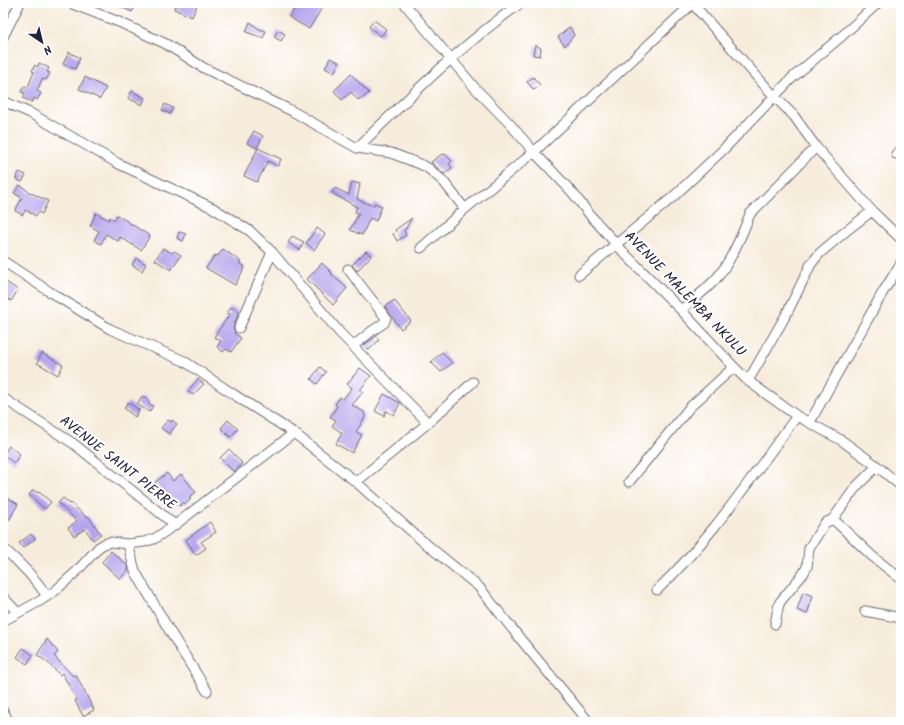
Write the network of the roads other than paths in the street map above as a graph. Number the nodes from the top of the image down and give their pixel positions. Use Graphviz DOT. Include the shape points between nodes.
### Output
graph roads {
  1 [pos="20,3"];
  2 [pos="70,3"];
  3 [pos="404,3"];
  4 [pos="521,3"];
  5 [pos="692,3"];
  6 [pos="878,3"];
  7 [pos="3,37"];
  8 [pos="451,59"];
  9 [pos="774,96"];
  10 [pos="3,101"];
  11 [pos="816,147"];
  12 [pos="357,148"];
  13 [pos="534,152"];
  14 [pos="465,209"];
  15 [pos="872,211"];
  16 [pos="901,238"];
  17 [pos="617,243"];
  18 [pos="421,248"];
  19 [pos="272,252"];
  20 [pos="3,261"];
  21 [pos="901,263"];
  22 [pos="348,269"];
  23 [pos="579,275"];
  24 [pos="681,310"];
  25 [pos="239,328"];
  26 [pos="353,346"];
  27 [pos="734,367"];
  28 [pos="748,380"];
  29 [pos="473,382"];
  30 [pos="3,398"];
  31 [pos="797,416"];
  32 [pos="810,422"];
  33 [pos="428,423"];
  34 [pos="294,433"];
  35 [pos="877,466"];
  36 [pos="356,482"];
  37 [pos="629,482"];
  38 [pos="901,486"];
  39 [pos="833,519"];
  40 [pos="175,525"];
  41 [pos="128,544"];
  42 [pos="3,548"];
  43 [pos="901,579"];
  44 [pos="657,590"];
  45 [pos="47,596"];
  46 [pos="3,597"];
  47 [pos="865,611"];
  48 [pos="18,613"];
  49 [pos="901,618"];
  50 [pos="3,621"];
  51 [pos="775,624"];
  52 [pos="207,691"];
  53 [pos="3,711"];
  54 [pos="9,722"];
  55 [pos="589,722"];
  1 -- 7 [label="street"];
  2 -- 12 [label="street" via="166,44 204,68 292,111"];
  3 -- 8 [label="street, AVENUE MALEMBA NKULU"];
  4 -- 8 [label="street"];
  5 -- 9 [label="street"];
  5 -- 13 [label="street"];
  6 -- 9 [label="street"];
  8 -- 12 [label="street"];
  8 -- 13 [label="street, AVENUE MALEMBA NKULU"];
  9 -- 11 [label="street" via="794,116"];
  9 -- 17 [label="street" via="679,192"];
  10 -- 19 [label="street" via="30,113 119,164 213,208 250,231"];
  11 -- 15 [label="street"];
  11 -- 24 [label="street" via="750,214 721,273"];
  12 -- 14 [label="street" via="391,153 428,168 448,187"];
  13 -- 14 [label="street"];
  13 -- 17 [label="street, AVENUE MALEMBA NKULU"];
  14 -- 18 [label="street"];
  15 -- 16 [label="street"];
  15 -- 28 [label="street" via="820,253 811,264 786,315"];
  17 -- 23 [label="street"];
  17 -- 24 [label="street, AVENUE MALEMBA NKULU"];
  19 -- 25 [label="street"];
  19 -- 26 [label="street" via="327,319"];
  20 -- 34 [label="street" via="110,328 184,361"];
  21 -- 32 [label="street"];
  22 -- 26 [label="street" via="386,318 384,323"];
  24 -- 27 [label="street, AVENUE MALEMBA NKULU"];
  26 -- 33 [label="street"];
  27 -- 28 [label="street, AVENUE MALEMBA NKULU"];
  27 -- 37 [label="street" via="690,407"];
  28 -- 31 [label="street, AVENUE MALEMBA NKULU"];
  29 -- 33 [label="street"];
  30 -- 40 [label="street, AVENUE SAINT PIERRE" via="74,444"];
  31 -- 32 [label="street, AVENUE MALEMBA NKULU"];
  31 -- 44 [label="street" via="718,524"];
  32 -- 35 [label="street, AVENUE MALEMBA NKULU"];
  33 -- 36 [label="street"];
  34 -- 36 [label="street"];
  34 -- 40 [label="street"];
  35 -- 38 [label="street, AVENUE MALEMBA NKULU"];
  35 -- 39 [label="street" via="856,487"];
  36 -- 55 [label="street" via="479,587"];
  39 -- 43 [label="street"];
  39 -- 51 [label="street" via="825,523 809,548 807,566 780,602"];
  40 -- 41 [label="street" via="154,539"];
  41 -- 45 [label="street" via="112,542 99,547 77,571"];
  41 -- 52 [label="street" via="134,571"];
  42 -- 45 [label="street" via="32,576"];
  45 -- 48 [label="street"];
  46 -- 48 [label="street"];
  47 -- 49 [label="street"];
  48 -- 50 [label="street"];
  53 -- 54 [label="street"];
}
